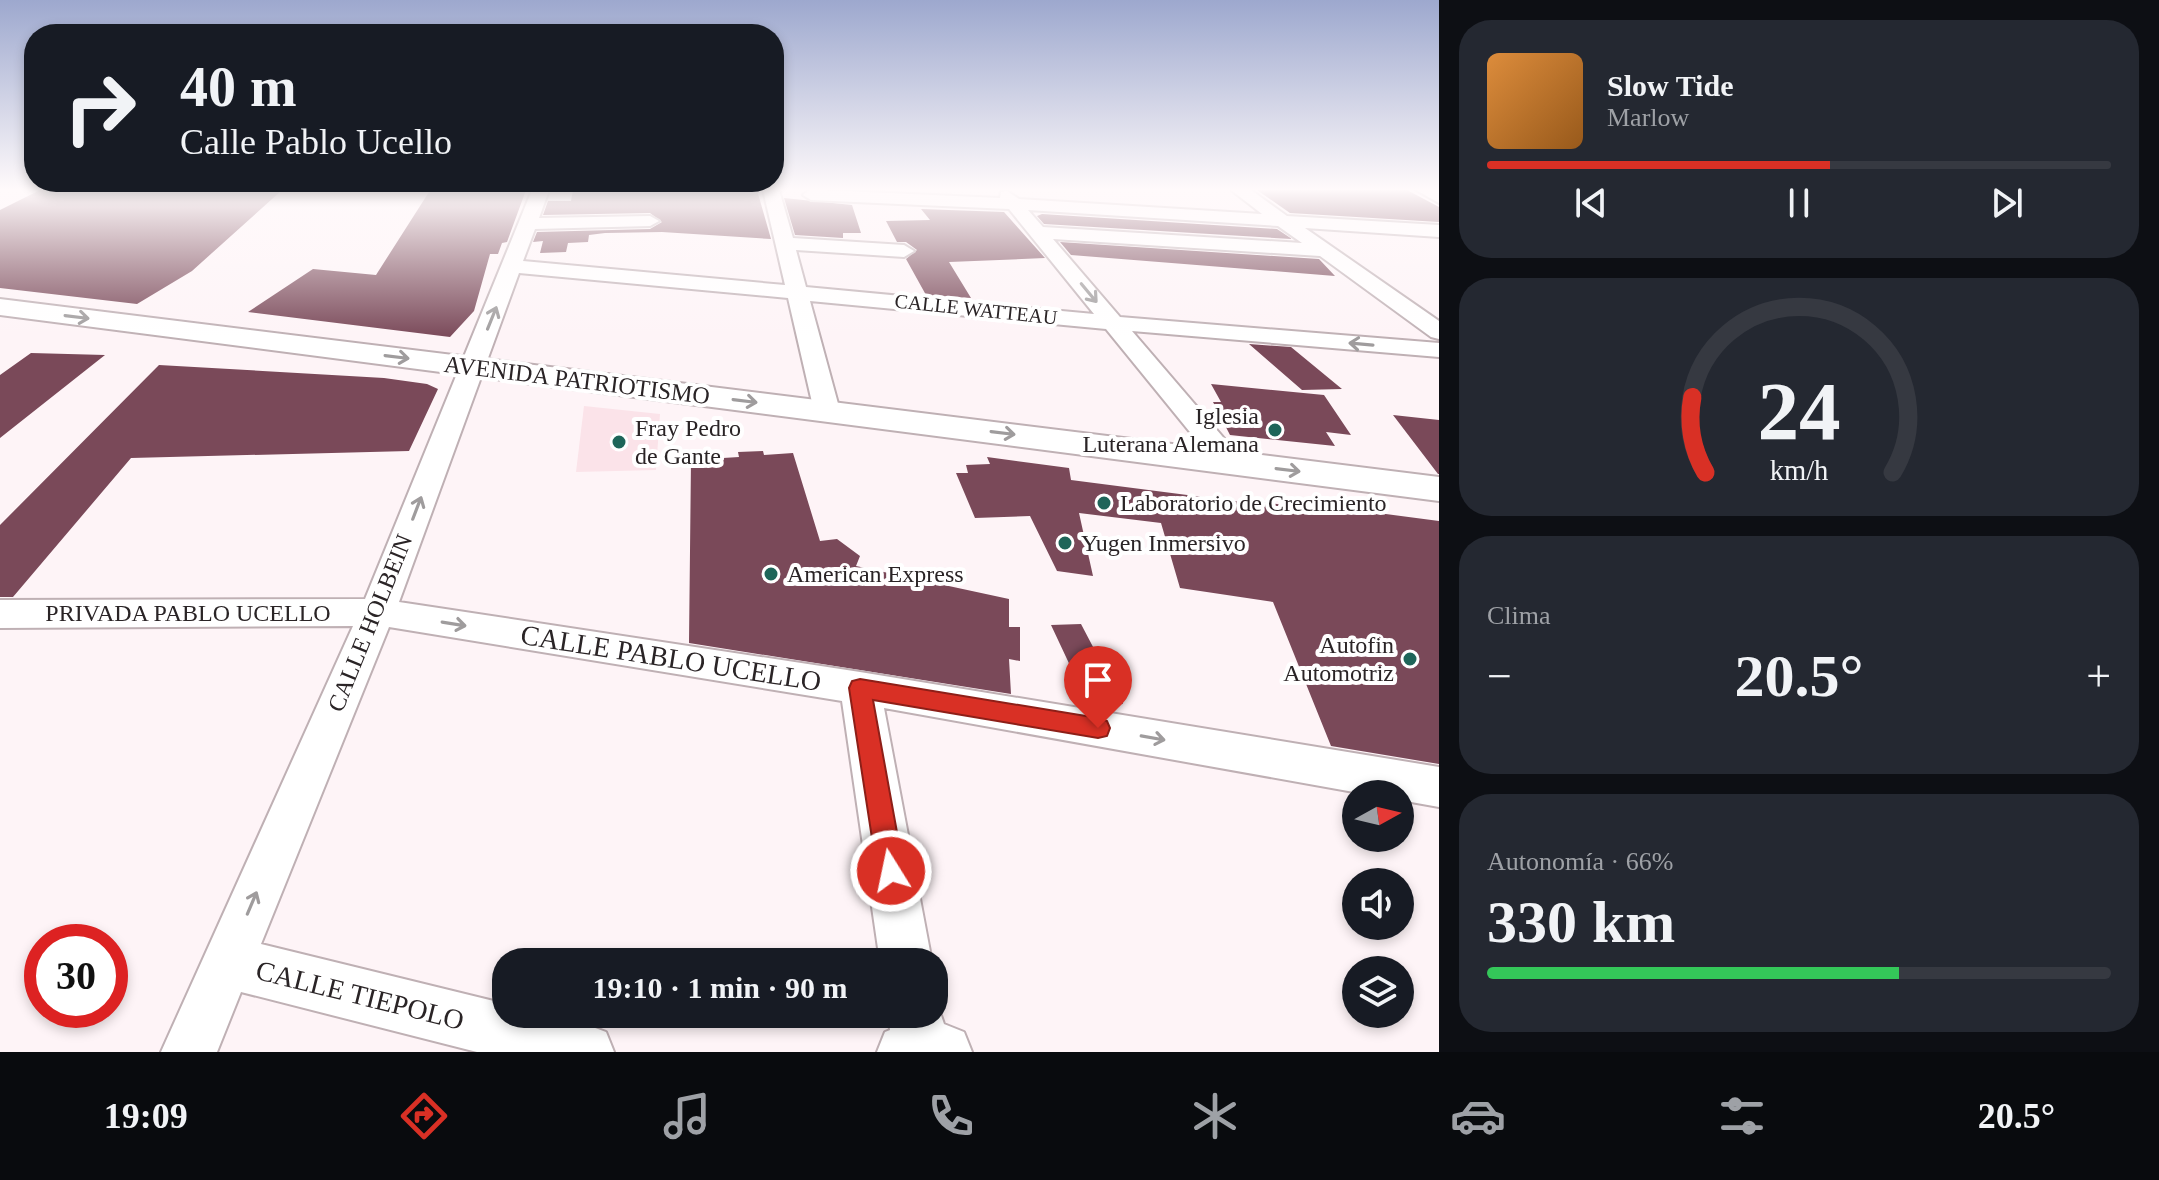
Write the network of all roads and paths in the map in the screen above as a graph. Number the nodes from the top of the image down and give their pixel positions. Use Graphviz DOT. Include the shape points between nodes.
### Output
graph roads {
  1 [pos="523,239"];
  2 [pos="782,239"];
  3 [pos="1044,239"];
  4 [pos="1146,239"];
  5 [pos="1311,239"];
  6 [pos="783,243"];
  7 [pos="904,251"];
  8 [pos="1328,251"];
  9 [pos="513,266"];
  10 [pos="797,291"];
  11 [pos="0,307"];
  12 [pos="1115,323"];
  13 [pos="1439,332"];
  14 [pos="1439,350"];
  15 [pos="473,367"];
  16 [pos="827,411"];
  17 [pos="1230,463"];
  18 [pos="1439,489"];
  19 [pos="377,612"];
  20 [pos="0,614"];
  21 [pos="860,688"];
  22 [pos="1439,787"];
  23 [pos="904,948"];
  24 [pos="227,962"];
  25 [pos="189,1052"];
  26 [pos="586,1052"];
  1 -- 9 [label="street, CALLE HOLBEIN"];
  2 -- 6 [label="street"];
  3 -- 12 [label="street, one-way"];
  4 -- 8 [label="street"];
  5 -- 8 [label="street"];
  6 -- 7 [label="street"];
  6 -- 10 [label="street"];
  8 -- 13 [label="street"];
  9 -- 10 [label="street, CALLE WATTEAU"];
  15 -- 9 [label="street, CALLE HOLBEIN, one-way"];
  10 -- 12 [label="street, CALLE WATTEAU"];
  10 -- 16 [label="street"];
  11 -- 15 [label="main road, AVENIDA PATRIOTISMO, one-way"];
  14 -- 12 [label="street, CALLE WATTEAU, one-way"];
  12 -- 17 [label="street"];
  15 -- 16 [label="main road, AVENIDA PATRIOTISMO, one-way"];
  19 -- 15 [label="street, CALLE HOLBEIN, one-way"];
  16 -- 17 [label="main road, AVENIDA PATRIOTISMO, one-way"];
  17 -- 18 [label="main road, AVENIDA PATRIOTISMO, one-way"];
  19 -- 20 [label="street, PRIVADA PABLO UCELLO"];
  19 -- 21 [label="street, CALLE PABLO UCELLO, one-way"];
  24 -- 19 [label="street, CALLE HOLBEIN, one-way"];
  21 -- 22 [label="street, CALLE PABLO UCELLO, one-way"];
  21 -- 23 [label="street"];
  24 -- 25 [label="street, CALLE HOLBEIN"];
  24 -- 26 [label="street, CALLE TIEPOLO"];
}
